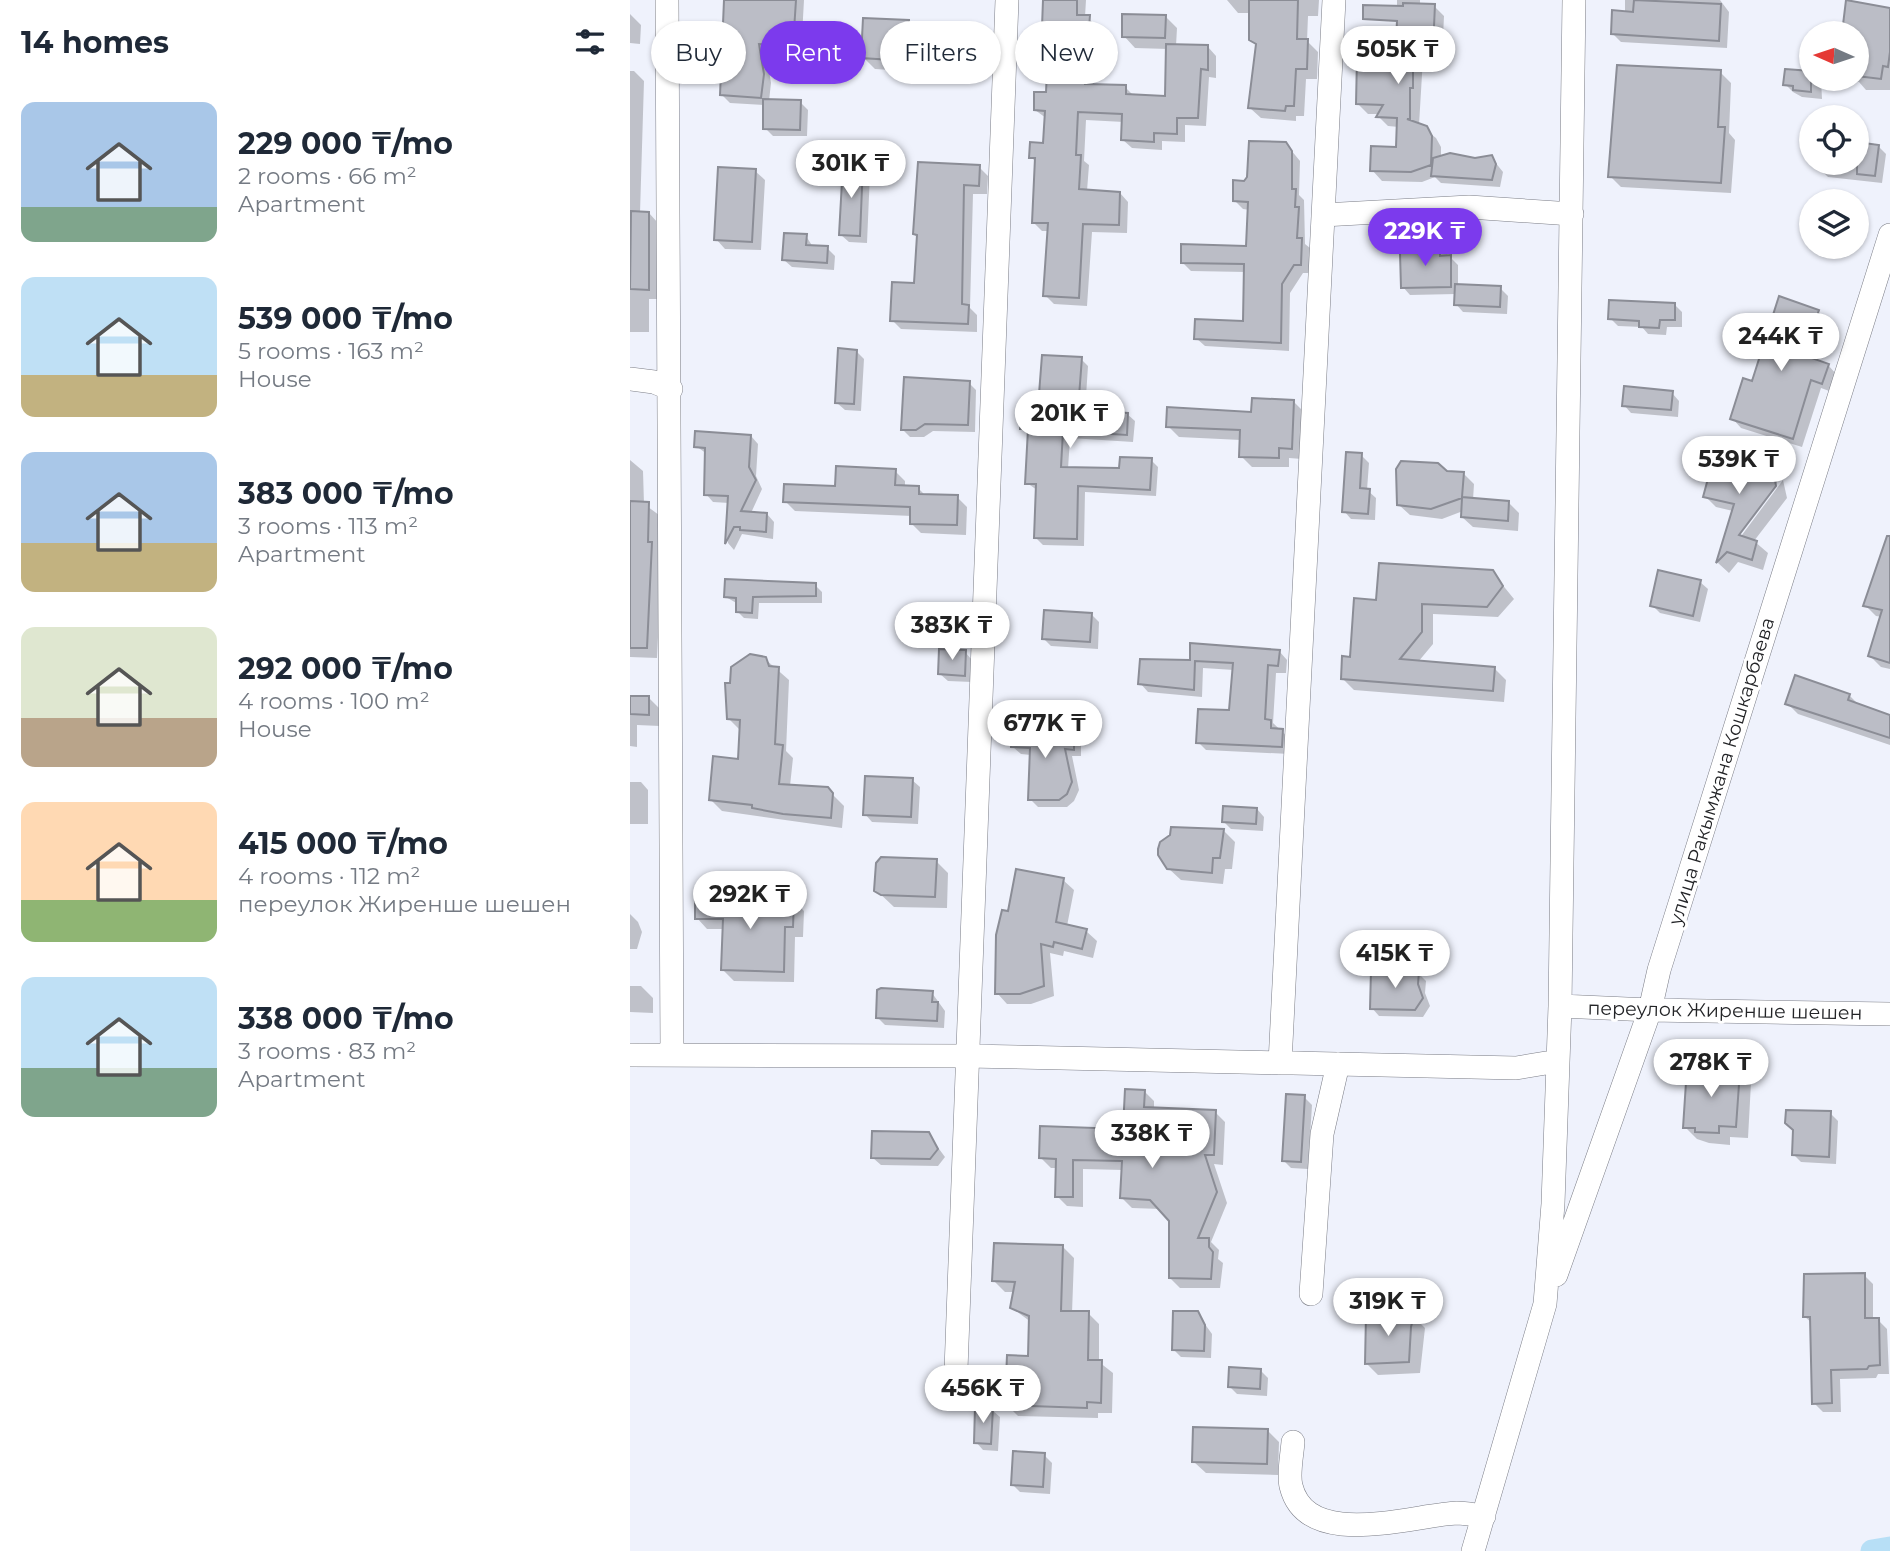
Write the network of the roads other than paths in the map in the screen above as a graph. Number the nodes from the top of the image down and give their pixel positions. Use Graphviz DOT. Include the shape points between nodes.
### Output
graph roads {
  1 [pos="667,0"];
  2 [pos="1007,0"];
  3 [pos="1334,0"];
  4 [pos="1574,0"];
  5 [pos="1572,214"];
  6 [pos="1323,215"];
  7 [pos="1890,235"];
  8 [pos="630,379"];
  9 [pos="671,388"];
  10 [pos="1560,1006"];
  11 [pos="1650,1010"];
  12 [pos="1890,1014"];
  13 [pos="630,1055"];
  14 [pos="672,1055"];
  15 [pos="967,1056"];
  16 [pos="1558,1061"];
  17 [pos="1280,1063"];
  18 [pos="1338,1064"];
  19 [pos="1311,1294"];
  20 [pos="1545,1304"];
  21 [pos="956,1370"];
  22 [pos="1293,1443"];
  23 [pos="1483,1516"];
  24 [pos="1473,1551"];
  1 -- 9 [label="street"];
  2 -- 15 [label="street"];
  3 -- 6 [label="street"];
  4 -- 5 [label="street"];
  5 -- 6 [label="street" via="1469,207"];
  5 -- 10 [label="street"];
  6 -- 17 [label="street"];
  7 -- 11 [label="street, улица Ракымжана Кошкарбаева"];
  8 -- 9 [label="street"];
  9 -- 14 [label="street"];
  10 -- 11 [label="street, переулок Жиренше шешен"];
  10 -- 16 [label="street"];
  11 -- 12 [label="street, переулок Жиренше шешен"];
  11 -- 20 [label="street, улица Ракымжана Кошкарбаева"];
  13 -- 14 [label="street"];
  14 -- 15 [label="street"];
  15 -- 17 [label="street"];
  15 -- 21 [label="street"];
  16 -- 18 [label="street" via="1516,1069"];
  16 -- 20 [label="street"];
  17 -- 18 [label="street"];
  18 -- 19 [label="street" via="1322,1134"];
  20 -- 23 [label="street"];
  22 -- 23 [label="street" via="1290,1485 1301,1506 1323,1522 1401,1524 1458,1513"];
  23 -- 24 [label="street"];
}
